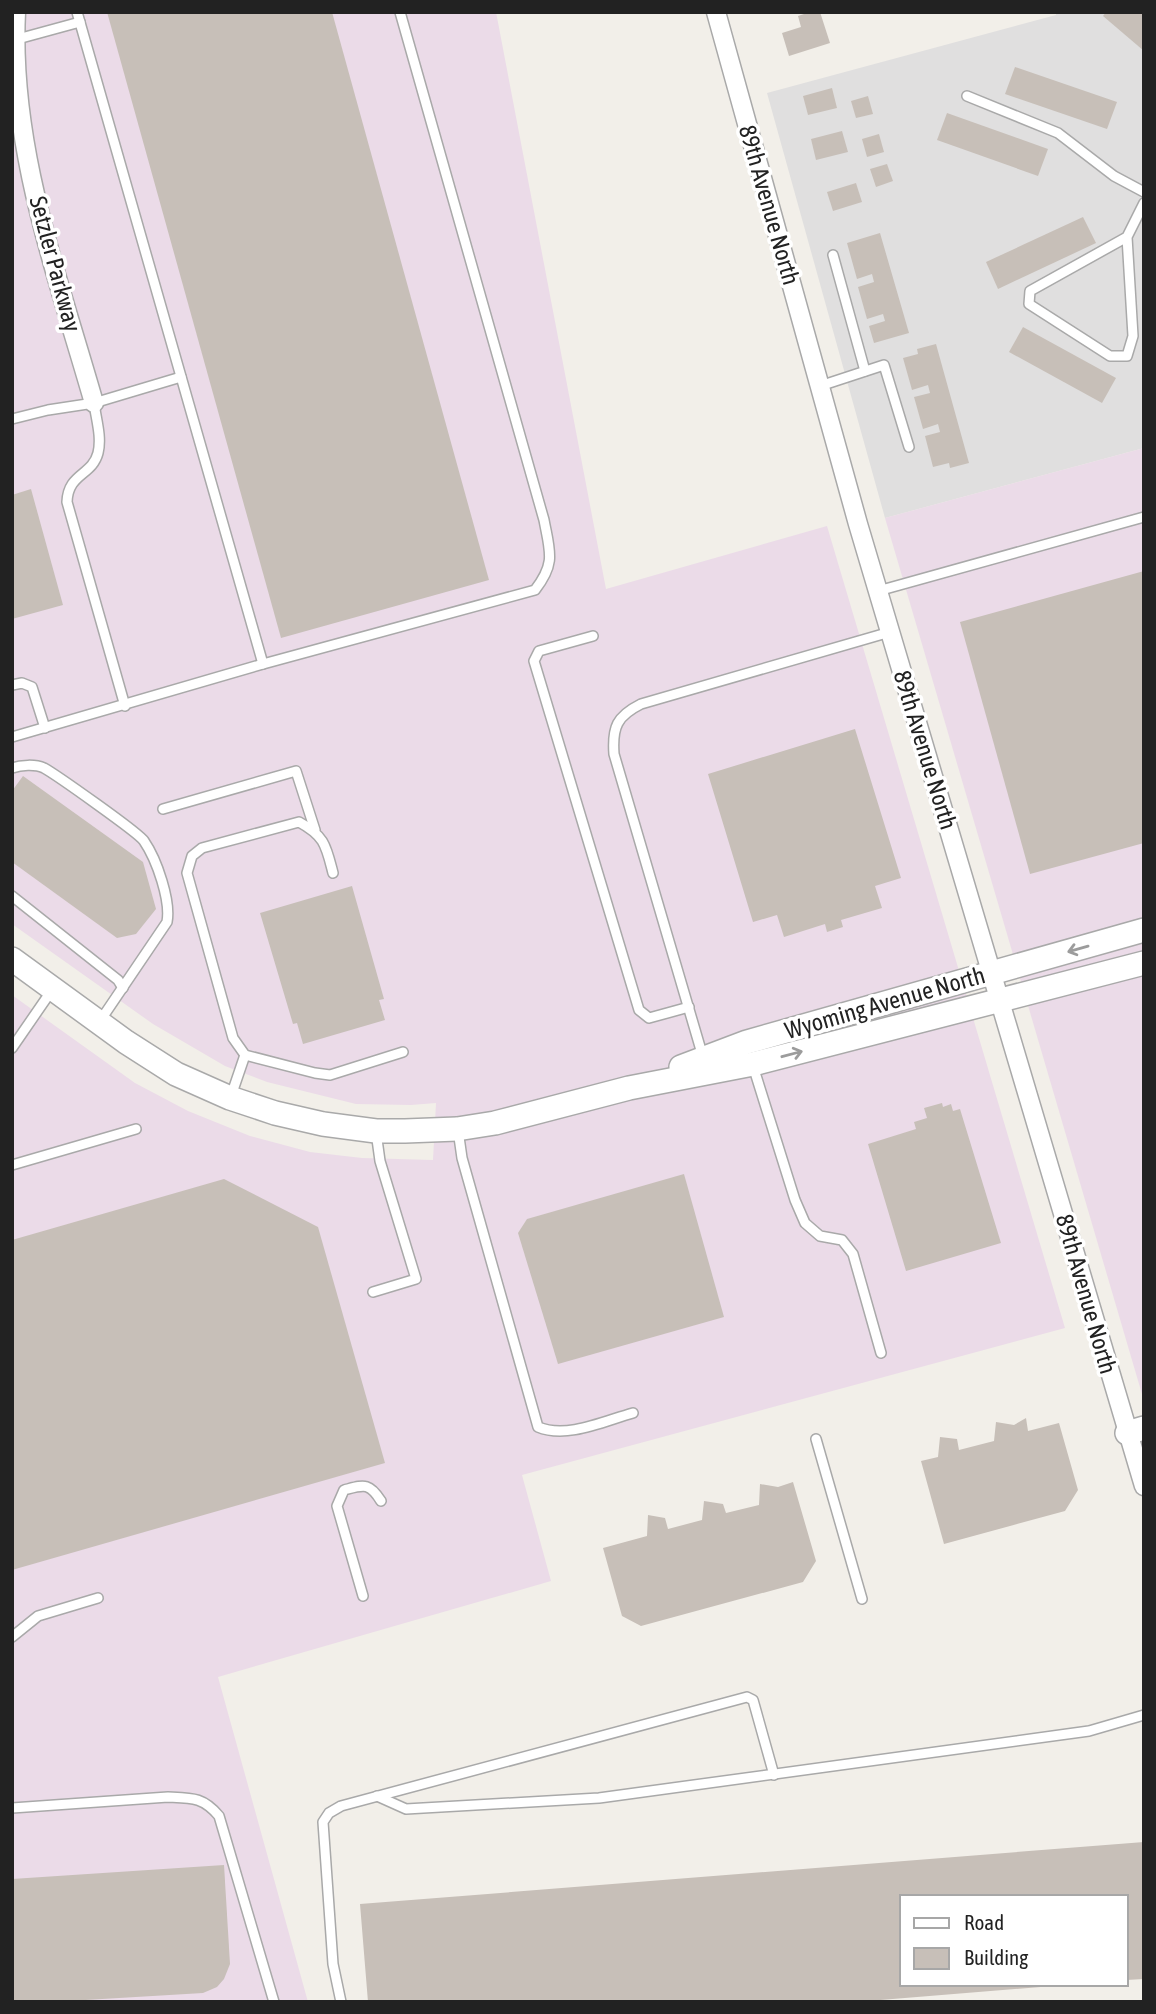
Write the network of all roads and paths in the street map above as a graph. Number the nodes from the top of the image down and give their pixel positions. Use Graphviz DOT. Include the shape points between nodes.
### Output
graph roads {
  1 [pos="16,12"];
  2 [pos="400,12"];
  3 [pos="716,12"];
  4 [pos="79,17"];
  5 [pos="14,45"];
  6 [pos="967,96"];
  7 [pos="1144,192"];
  8 [pos="1144,203"];
  9 [pos="1128,237"];
  10 [pos="833,255"];
  11 [pos="865,371"];
  12 [pos="181,377"];
  13 [pos="820,386"];
  14 [pos="94,403"];
  15 [pos="12,419"];
  16 [pos="909,447"];
  17 [pos="1144,517"];
  18 [pos="878,591"];
  19 [pos="890,632"];
  20 [pos="593,636"];
  21 [pos="263,664"];
  22 [pos="12,685"];
  23 [pos="125,706"];
  24 [pos="45,728"];
  25 [pos="12,737"];
  26 [pos="12,768"];
  27 [pos="163,809"];
  28 [pos="315,831"];
  29 [pos="332,873"];
  30 [pos="12,896"];
  31 [pos="1144,930"];
  32 [pos="12,959"];
  33 [pos="1144,963"];
  34 [pos="992,973"];
  35 [pos="123,988"];
  36 [pos="53,989"];
  37 [pos="1000,1001"];
  38 [pos="689,1007"];
  39 [pos="99,1022"];
  40 [pos="12,1048"];
  41 [pos="403,1052"];
  42 [pos="245,1055"];
  43 [pos="704,1058"];
  44 [pos="753,1064"];
  45 [pos="629,1088"];
  46 [pos="230,1098"];
  47 [pos="136,1129"];
  48 [pos="457,1129"];
  49 [pos="376,1131"];
  50 [pos="12,1164"];
  51 [pos="373,1292"];
  52 [pos="881,1353"];
  53 [pos="633,1413"];
  54 [pos="1136,1431"];
  55 [pos="816,1439"];
  56 [pos="1144,1486"];
  57 [pos="381,1500"];
  58 [pos="363,1596"];
  59 [pos="98,1598"];
  60 [pos="862,1599"];
  61 [pos="12,1637"];
  62 [pos="1144,1715"];
  63 [pos="774,1775"];
  64 [pos="377,1796"];
  65 [pos="12,1808"];
  66 [pos="274,2002"];
  67 [pos="341,2002"];
  1 -- 5 [label="street, Setzler Parkway"];
  2 -- 21 [label="lane" via="544,520 548,574 535,590"];
  3 -- 13 [label="street, 89th Avenue North"];
  4 -- 5 [label="lane"];
  4 -- 12 [label="lane"];
  5 -- 14 [label="street, Setzler Parkway" via="23,132 37,199"];
  6 -- 7 [label="lane" via="1058,133 1114,176"];
  8 -- 9 [label="lane"];
  9 -- 9 [label="lane" via="1030,291 1029,304 1110,356 1127,356 1133,336"];
  10 -- 11 [label="lane"];
  11 -- 13 [label="lane"];
  11 -- 16 [label="lane" via="884,365"];
  12 -- 14 [label="lane"];
  12 -- 21 [label="lane"];
  13 -- 18 [label="street, 89th Avenue North"];
  14 -- 15 [label="lane"];
  14 -- 23 [label="lane" via="98,455 72,482 68,502"];
  17 -- 18 [label="lane"];
  18 -- 19 [label="street, 89th Avenue North"];
  19 -- 34 [label="street, 89th Avenue North"];
  19 -- 38 [label="lane" via="641,704 618,722 614,754"];
  20 -- 38 [label="lane" via="539,651 534,662 639,1010 649,1018"];
  21 -- 23 [label="lane"];
  22 -- 24 [label="lane" via="22,682 32,687"];
  23 -- 24 [label="lane"];
  24 -- 25 [label="lane"];
  26 -- 35 [label="lane" via="42,767 143,839 169,910 167,922"];
  27 -- 28 [label="lane" via="296,771"];
  28 -- 29 [label="lane" via="326,844"];
  28 -- 42 [label="lane" via="299,822 202,848 192,856 187,873 233,1038"];
  30 -- 35 [label="lane"];
  31 -- 34 [label="street, Wyoming Avenue North, one-way"];
  32 -- 36 [label="street, Wyoming Avenue North"];
  33 -- 37 [label="street, Wyoming Avenue North"];
  34 -- 37 [label="street, 89th Avenue North"];
  34 -- 43 [label="street, Wyoming Avenue North"];
  35 -- 39 [label="lane"];
  36 -- 39 [label="street, Wyoming Avenue North"];
  36 -- 40 [label="lane"];
  44 -- 37 [label="street, Wyoming Avenue North, one-way"];
  37 -- 54 [label="street, 89th Avenue North"];
  38 -- 43 [label="lane"];
  39 -- 46 [label="street, Wyoming Avenue North" via="176,1074"];
  41 -- 42 [label="lane" via="330,1075"];
  42 -- 46 [label="lane"];
  43 -- 45 [label="street, Wyoming Avenue North"];
  44 -- 45 [label="street, Wyoming Avenue North"];
  44 -- 52 [label="lane" via="805,1223 820,1236 842,1240 853,1254"];
  45 -- 48 [label="street, Wyoming Avenue North"];
  46 -- 49 [label="street, Wyoming Avenue North" via="323,1124"];
  47 -- 50 [label="lane"];
  48 -- 49 [label="street, Wyoming Avenue North"];
  48 -- 53 [label="lane" via="538,1427 568,1431"];
  49 -- 51 [label="lane" via="380,1161 416,1279"];
  54 -- 56 [label="street, 89th Avenue North"];
  55 -- 60 [label="lane"];
  57 -- 58 [label="lane" via="363,1485 344,1490 337,1506"];
  59 -- 61 [label="lane" via="38,1616"];
  62 -- 63 [label="lane" via="1090,1731"];
  63 -- 64 [label="lane" via="599,1798 447,1807 406,1809"];
  63 -- 64 [label="lane" via="753,1700 747,1697"];
  64 -- 67 [label="lane" via="341,1806 323,1822 332,1964"];
  65 -- 66 [label="lane" via="168,1797 208,1803 219,1815"];
}
